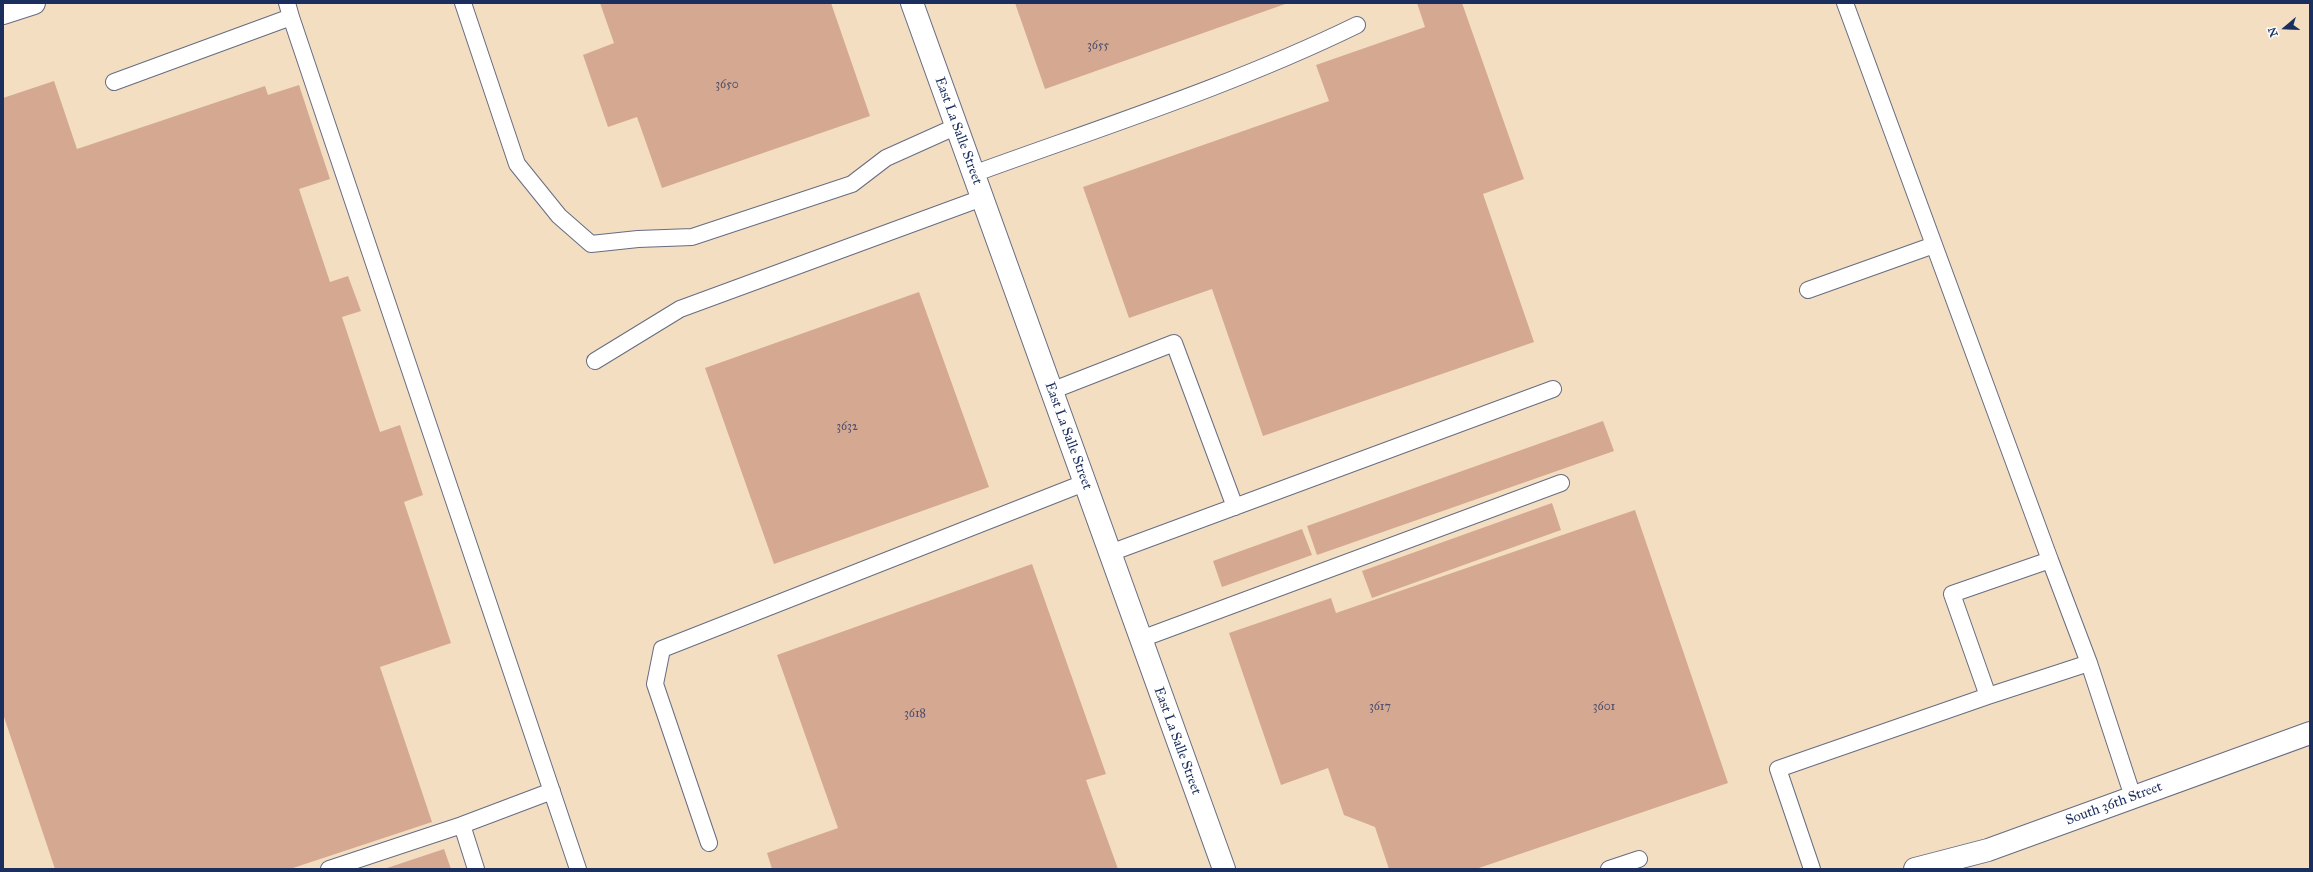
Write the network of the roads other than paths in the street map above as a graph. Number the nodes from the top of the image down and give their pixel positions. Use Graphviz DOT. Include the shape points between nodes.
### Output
graph roads {
  1 [pos="34,3"];
  2 [pos="463,3"];
  3 [pos="912,3"];
  4 [pos="1845,3"];
  5 [pos="289,10"];
  6 [pos="3,13"];
  7 [pos="1357,25"];
  8 [pos="114,82"];
  9 [pos="955,127"];
  10 [pos="973,174"];
  11 [pos="982,198"];
  12 [pos="1934,245"];
  13 [pos="1808,290"];
  14 [pos="595,361"];
  15 [pos="1553,389"];
  16 [pos="1051,391"];
  17 [pos="1084,483"];
  18 [pos="1561,483"];
  19 [pos="1235,507"];
  20 [pos="1110,553"];
  21 [pos="2050,560"];
  22 [pos="1141,639"];
  23 [pos="2089,664"];
  24 [pos="1988,696"];
  25 [pos="2310,733"];
  26 [pos="552,791"];
  27 [pos="2133,797"];
  28 [pos="462,825"];
  29 [pos="709,843"];
  30 [pos="1639,859"];
  31 [pos="329,869"];
  32 [pos="476,869"];
  33 [pos="578,869"];
  34 [pos="1224,869"];
  35 [pos="1609,869"];
  36 [pos="1812,869"];
  37 [pos="1915,869"];
  1 -- 6 [label="street"];
  2 -- 9 [label="lane" via="517,164 559,216 592,244 692,237 852,184 886,158"];
  3 -- 9 [label="street, East La Salle Street"];
  4 -- 12 [label="lane"];
  5 -- 8 [label="lane"];
  5 -- 26 [label="lane"];
  7 -- 10 [label="lane" via="1306,50"];
  9 -- 10 [label="street, East La Salle Street"];
  10 -- 11 [label="street, East La Salle Street"];
  11 -- 14 [label="lane" via="680,309"];
  11 -- 16 [label="street, East La Salle Street"];
  12 -- 13 [label="lane"];
  12 -- 21 [label="lane"];
  15 -- 19 [label="lane"];
  16 -- 17 [label="street, East La Salle Street"];
  16 -- 19 [label="lane" via="1174,343"];
  17 -- 20 [label="street, East La Salle Street"];
  17 -- 29 [label="lane" via="662,650 655,684"];
  18 -- 22 [label="lane"];
  19 -- 20 [label="lane"];
  20 -- 22 [label="street, East La Salle Street"];
  21 -- 23 [label="lane"];
  21 -- 24 [label="lane" via="1952,594"];
  22 -- 34 [label="street, East La Salle Street"];
  23 -- 24 [label="lane"];
  23 -- 27 [label="lane"];
  24 -- 36 [label="lane" via="1778,769"];
  25 -- 27 [label="street, South 36th Street"];
  26 -- 28 [label="lane"];
  26 -- 33 [label="lane"];
  27 -- 37 [label="street, South 36th Street" via="1988,850"];
  28 -- 31 [label="lane"];
  28 -- 32 [label="lane"];
  30 -- 35 [label="lane"];
}
